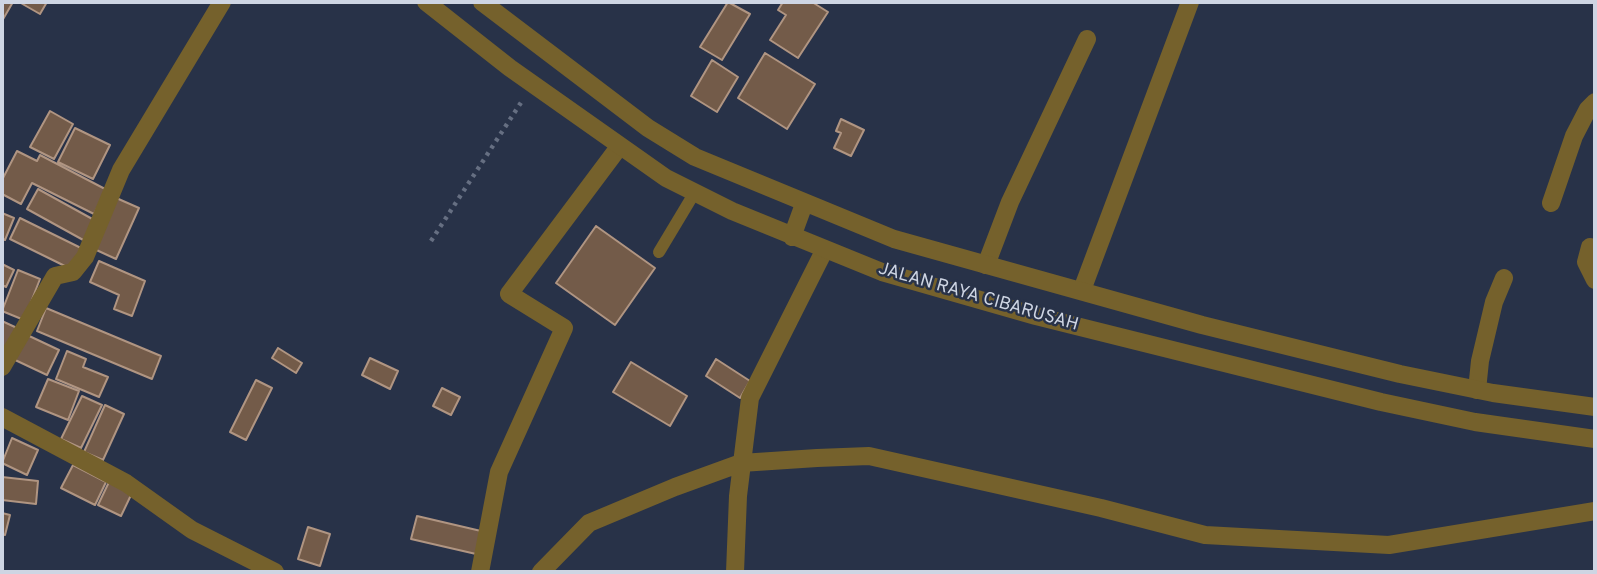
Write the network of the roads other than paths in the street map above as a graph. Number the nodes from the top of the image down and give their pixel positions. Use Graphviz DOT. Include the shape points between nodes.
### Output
graph roads {
  1 [pos="222,2"];
  2 [pos="426,2"];
  3 [pos="482,2"];
  4 [pos="1190,2"];
  5 [pos="1087,39"];
  6 [pos="1595,102"];
  7 [pos="674,144"];
  8 [pos="619,147"];
  9 [pos="660,174"];
  10 [pos="695,192"];
  11 [pos="1551,203"];
  12 [pos="804,204"];
  13 [pos="792,237"];
  14 [pos="1590,247"];
  15 [pos="824,251"];
  16 [pos="659,252"];
  17 [pos="986,264"];
  18 [pos="1504,278"];
  19 [pos="1595,280"];
  20 [pos="1082,290"];
  21 [pos="2,367"];
  22 [pos="1477,390"];
  23 [pos="1595,407"];
  24 [pos="2,417"];
  25 [pos="1595,439"];
  26 [pos="741,464"];
  27 [pos="1595,511"];
  28 [pos="275,572"];
  29 [pos="480,572"];
  30 [pos="541,572"];
  31 [pos="735,572"];
  1 -- 21 [label="street" via="121,170 85,257 74,272 55,276"];
  2 -- 8 [label="street, JALAN RAYA CIBARUSAH"];
  3 -- 7 [label="street, JALAN RAYA CIBARUSAH"];
  4 -- 20 [label="street"];
  5 -- 17 [label="street"];
  6 -- 11 [label="street" via="1574,136"];
  7 -- 9 [label="street"];
  7 -- 12 [label="street, JALAN RAYA CIBARUSAH"];
  8 -- 9 [label="street, JALAN RAYA CIBARUSAH"];
  8 -- 29 [label="street" via="509,294 564,328 499,471"];
  9 -- 10 [label="street, JALAN RAYA CIBARUSAH"];
  10 -- 13 [label="street, JALAN RAYA CIBARUSAH"];
  10 -- 16 [label="lane"];
  12 -- 13 [label="street"];
  12 -- 17 [label="street, JALAN RAYA CIBARUSAH" via="894,239"];
  13 -- 15 [label="street, JALAN RAYA CIBARUSAH"];
  14 -- 19 [label="street" via="1586,262"];
  15 -- 25 [label="street, JALAN RAYA CIBARUSAH" via="1036,316 1381,402 1475,422"];
  15 -- 26 [label="street" via="757,379"];
  17 -- 20 [label="street, JALAN RAYA CIBARUSAH"];
  18 -- 22 [label="street" via="1485,337"];
  20 -- 22 [label="street, JALAN RAYA CIBARUSAH" via="1202,325"];
  22 -- 23 [label="street, JALAN RAYA CIBARUSAH"];
  24 -- 28 [label="street" via="94,464 192,530"];
  26 -- 27 [label="street" via="869,456 1205,535 1389,545"];
  26 -- 30 [label="street" via="589,523"];
  26 -- 31 [label="street"];
}
